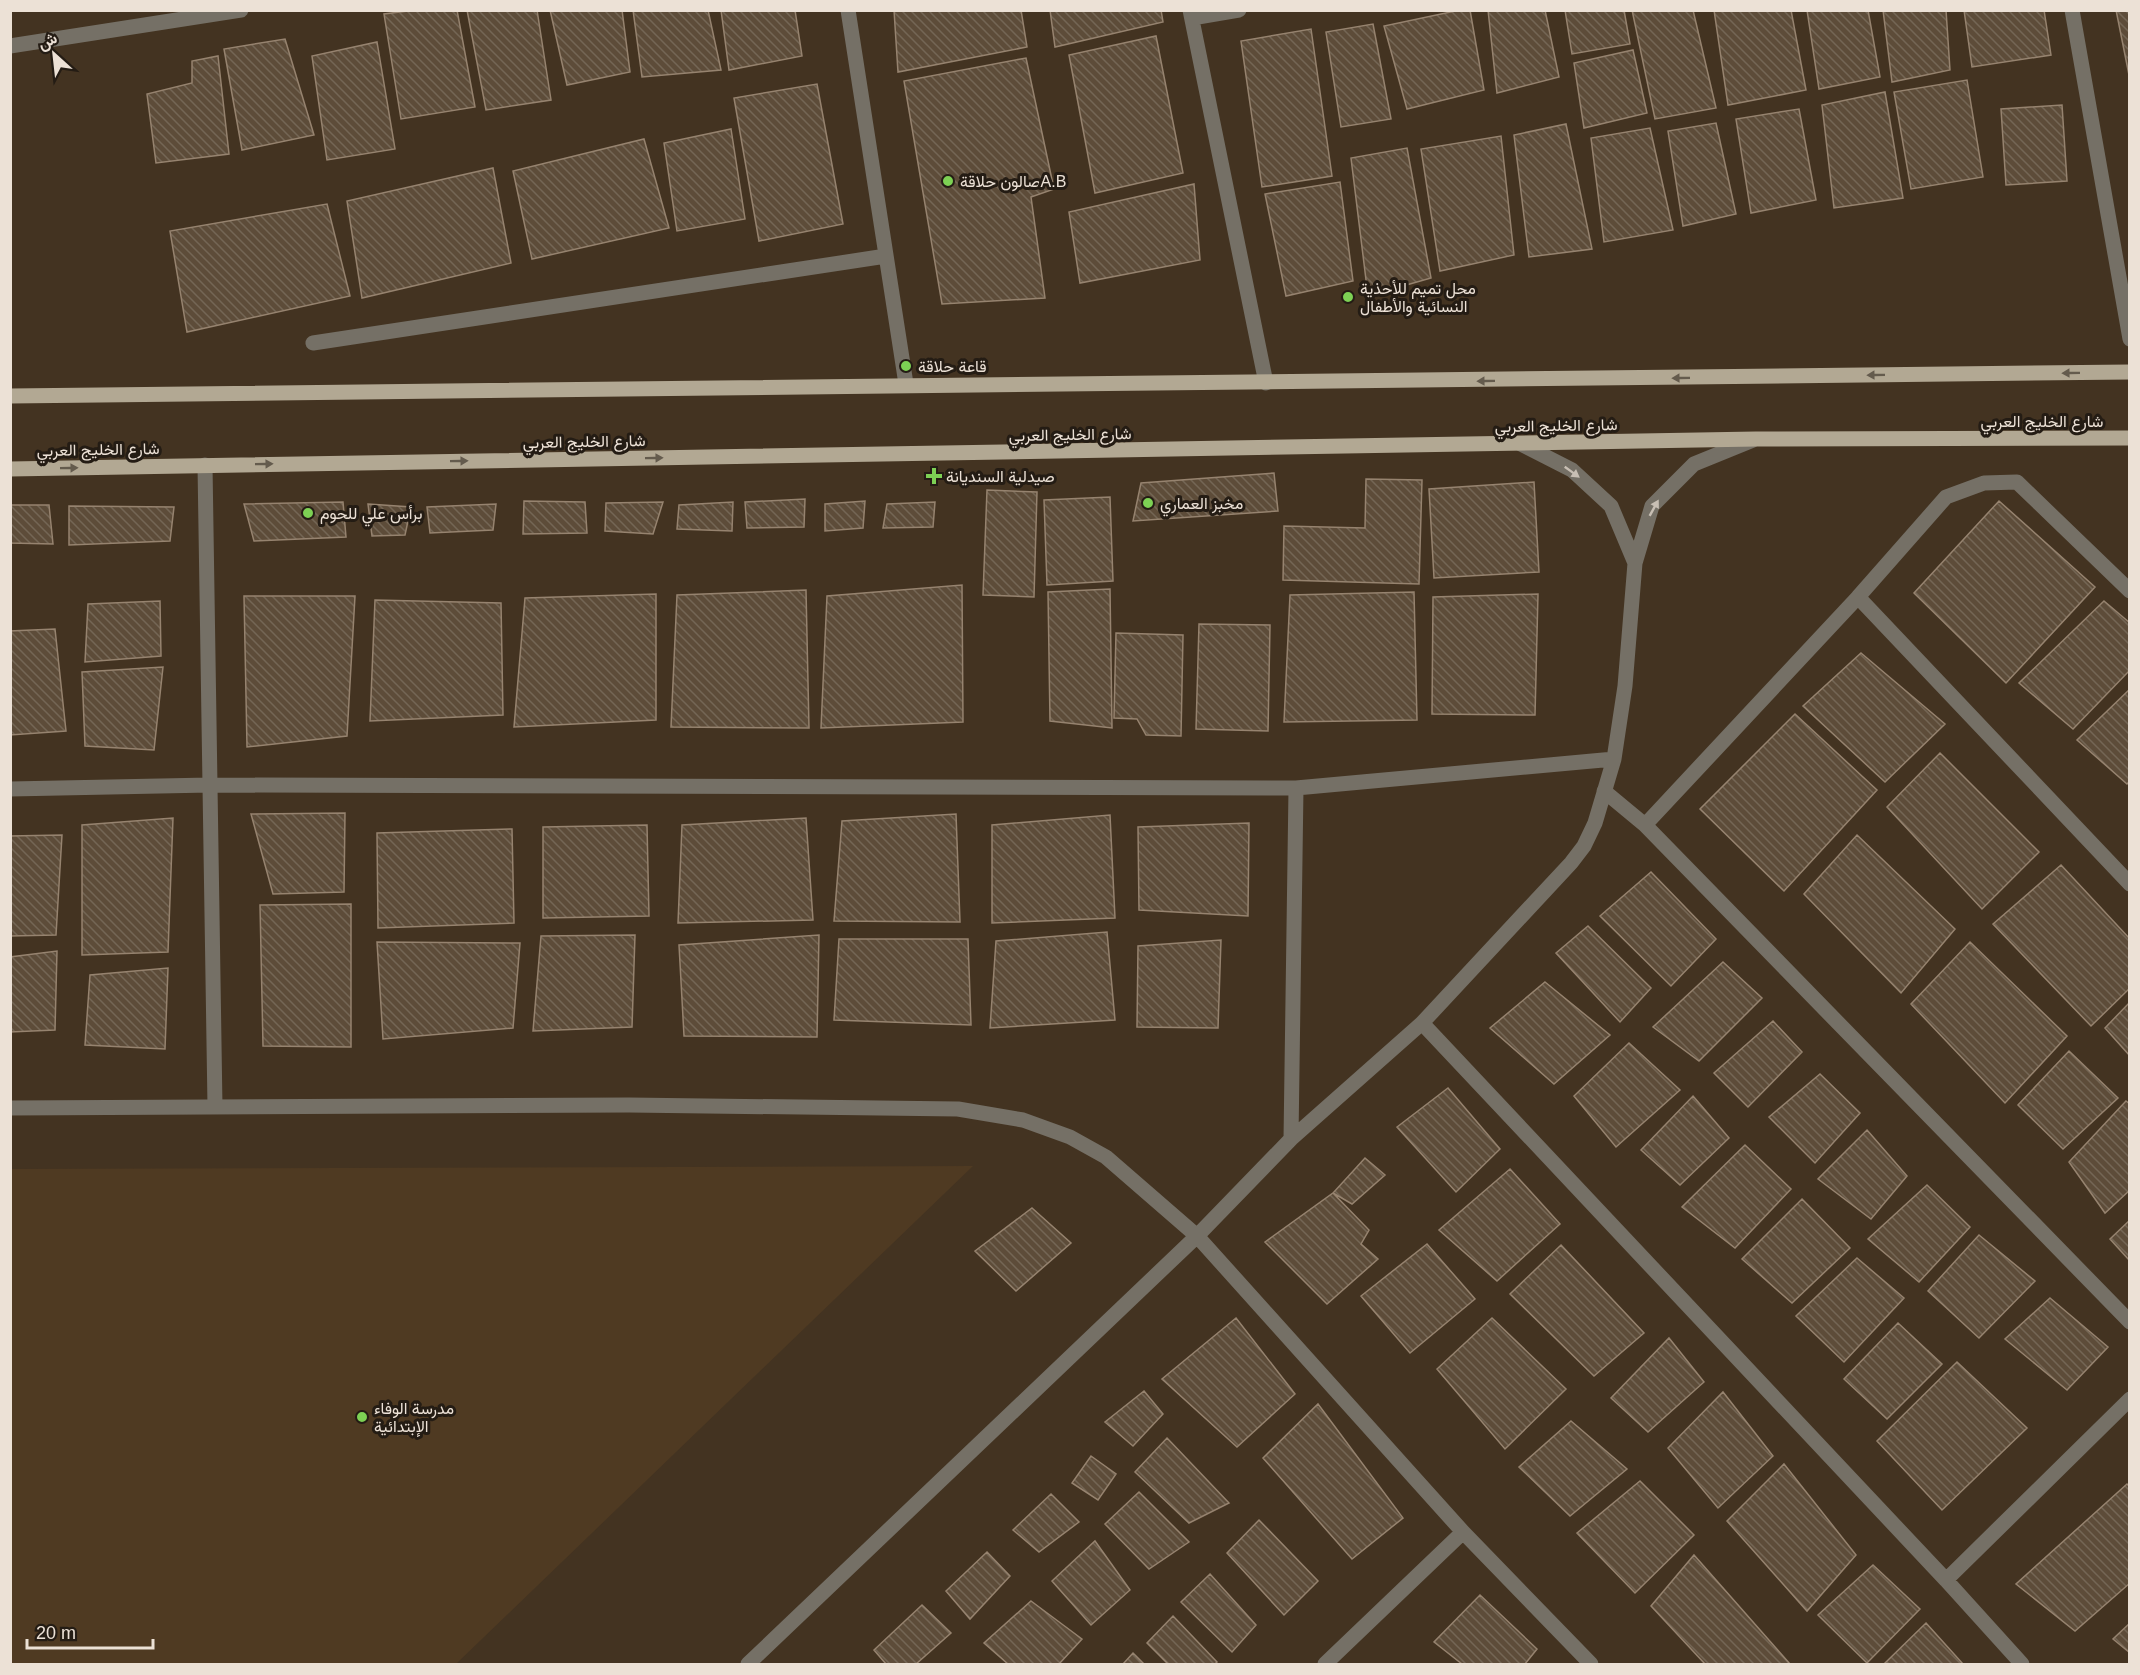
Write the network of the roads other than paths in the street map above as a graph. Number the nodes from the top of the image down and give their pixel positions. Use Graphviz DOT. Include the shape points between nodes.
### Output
graph roads {
  1 [pos="242,10"];
  2 [pos="848,10"];
  3 [pos="1239,10"];
  4 [pos="2072,10"];
  5 [pos="1191,14"];
  6 [pos="10,46"];
  7 [pos="886,256"];
  8 [pos="2130,339"];
  9 [pos="313,343"];
  10 [pos="2130,372"];
  11 [pos="1266,383"];
  12 [pos="906,384"];
  13 [pos="10,396"];
  14 [pos="2130,438"];
  15 [pos="1756,439"];
  16 [pos="1521,444"];
  17 [pos="205,465"];
  18 [pos="10,469"];
  19 [pos="1635,563"];
  20 [pos="2130,591"];
  21 [pos="1858,597"];
  22 [pos="1614,759"];
  23 [pos="210,785"];
  24 [pos="1296,788"];
  25 [pos="10,789"];
  26 [pos="1604,791"];
  27 [pos="1645,825"];
  28 [pos="2130,884"];
  29 [pos="1422,1023"];
  30 [pos="215,1107"];
  31 [pos="10,1108"];
  32 [pos="1291,1139"];
  33 [pos="1197,1236"];
  34 [pos="2130,1322"];
  35 [pos="2130,1399"];
  36 [pos="1463,1532"];
  37 [pos="1946,1580"];
  38 [pos="748,1665"];
  39 [pos="1324,1665"];
  40 [pos="1591,1665"];
  41 [pos="2022,1665"];
  1 -- 6 [label="street"];
  2 -- 7 [label="street"];
  3 -- 5 [label="street"];
  4 -- 8 [label="street"];
  5 -- 11 [label="street"];
  7 -- 9 [label="street"];
  7 -- 12 [label="street"];
  10 -- 11 [label="main road, one-way"];
  11 -- 12 [label="main road"];
  12 -- 13 [label="main road"];
  14 -- 15 [label="main road, شارع الخليج العربي"];
  15 -- 16 [label="main road, شارع الخليج العربي"];
  19 -- 15 [label="street, one-way" via="1652,506 1694,464"];
  17 -- 16 [label="main road, شارع الخليج العربي, one-way"];
  16 -- 19 [label="street, one-way" via="1572,470 1611,506"];
  18 -- 17 [label="main road, شارع الخليج العربي, one-way"];
  17 -- 23 [label="street"];
  19 -- 22 [label="street" via="1625,686"];
  20 -- 21 [label="street" via="2017,482 1984,483 1946,496"];
  21 -- 27 [label="street"];
  21 -- 28 [label="street"];
  22 -- 24 [label="street"];
  22 -- 26 [label="street"];
  23 -- 24 [label="street"];
  23 -- 25 [label="street"];
  23 -- 30 [label="street"];
  24 -- 32 [label="street"];
  26 -- 27 [label="street"];
  26 -- 29 [label="street" via="1595,823 1571,863"];
  27 -- 34 [label="street"];
  29 -- 32 [label="street"];
  29 -- 37 [label="street"];
  30 -- 31 [label="street"];
  30 -- 33 [label="street" via="629,1105 958,1109 1023,1120 1070,1137 1106,1157"];
  32 -- 33 [label="street"];
  33 -- 36 [label="street"];
  33 -- 38 [label="street"];
  35 -- 37 [label="street"];
  36 -- 39 [label="street"];
  36 -- 40 [label="street"];
  37 -- 41 [label="street"];
}
